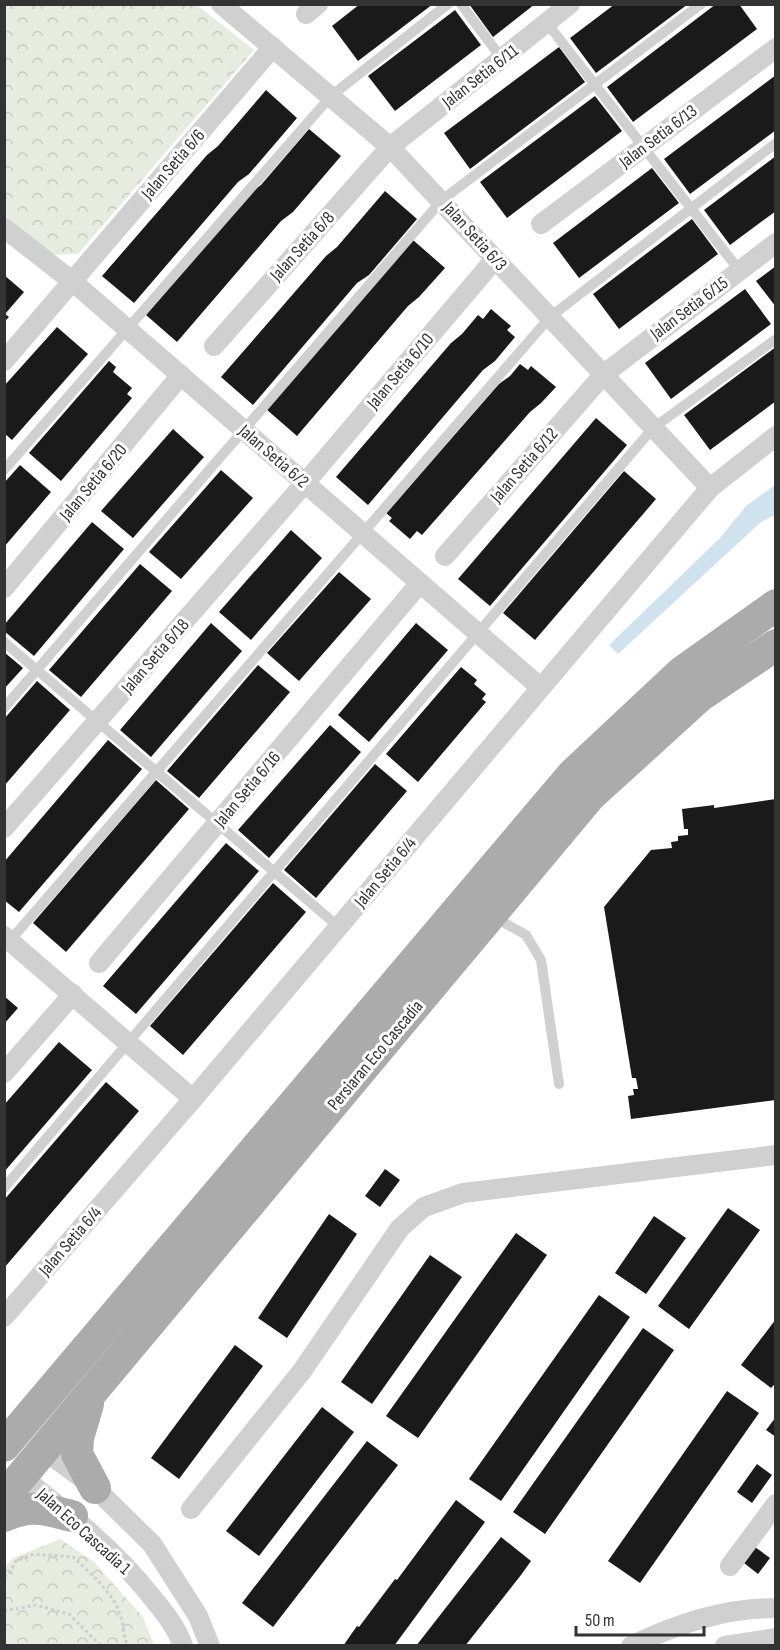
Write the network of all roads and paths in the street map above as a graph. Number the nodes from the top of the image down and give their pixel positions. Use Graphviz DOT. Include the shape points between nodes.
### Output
graph roads {
  1 [pos="221,4"];
  2 [pos="448,4"];
  3 [pos="461,4"];
  4 [pos="570,4"];
  5 [pos="701,4"];
  6 [pos="547,23"];
  7 [pos="273,47"];
  8 [pos="776,48"];
  9 [pos="502,59"];
  10 [pos="595,84"];
  11 [pos="331,96"];
  12 [pos="776,143"];
  13 [pos="390,147"];
  14 [pos="643,147"];
  15 [pos="442,200"];
  16 [pos="691,207"];
  17 [pos="541,224"];
  18 [pos="4,228"];
  19 [pos="776,243"];
  20 [pos="495,259"];
  21 [pos="739,270"];
  22 [pos="72,281"];
  23 [pos="550,317"];
  24 [pos="127,329"];
  25 [pos="776,339"];
  26 [pos="214,346"];
  27 [pos="8,351"];
  28 [pos="603,374"];
  29 [pos="181,375"];
  30 [pos="653,428"];
  31 [pos="243,430"];
  32 [pos="776,436"];
  33 [pos="4,470"];
  34 [pos="305,483"];
  35 [pos="710,488"];
  36 [pos="363,534"];
  37 [pos="445,556"];
  38 [pos="420,583"];
  39 [pos="4,588"];
  40 [pos="776,605"];
  41 [pos="478,633"];
  42 [pos="4,642"];
  43 [pos="776,645"];
  44 [pos="37,670"];
  45 [pos="540,687"];
  46 [pos="4,708"];
  47 [pos="98,722"];
  48 [pos="157,772"];
  49 [pos="217,824"];
  50 [pos="4,828"];
  51 [pos="274,872"];
  52 [pos="491,915"];
  53 [pos="339,927"];
  54 [pos="6,942"];
  55 [pos="99,963"];
  56 [pos="73,994"];
  57 [pos="128,1043"];
  58 [pos="4,1073"];
  59 [pos="559,1084"];
  60 [pos="193,1099"];
  61 [pos="776,1155"];
  62 [pos="4,1188"];
  63 [pos="4,1317"];
  64 [pos="93,1393"];
  65 [pos="17,1464"];
  66 [pos="105,1498"];
  67 [pos="776,1504"];
  68 [pos="191,1509"];
  69 [pos="4,1516"];
  70 [pos="82,1525"];
  71 [pos="152,1544"];
  72 [pos="730,1566"];
  73 [pos="128,1567"];
  74 [pos="4,1576"];
  75 [pos="776,1608"];
  76 [pos="4,1611"];
  77 [pos="776,1638"];
  78 [pos="101,1646"];
  79 [pos="128,1646"];
  80 [pos="183,1646"];
  81 [pos="210,1646"];
  82 [pos="631,1646"];
  83 [pos="725,1646"];
  1 -- 7 [label="street, Jalan Setia 6/3"];
  2 -- 11 [label="lane"];
  3 -- 9 [label="lane"];
  4 -- 6 [label="street, Jalan Setia 6/11"];
  5 -- 10 [label="lane"];
  6 -- 9 [label="street, Jalan Setia 6/11"];
  6 -- 10 [label="lane"];
  7 -- 11 [label="street, Jalan Setia 6/3"];
  7 -- 22 [label="street, Jalan Setia 6/6"];
  8 -- 14 [label="street, Jalan Setia 6/13"];
  9 -- 13 [label="street, Jalan Setia 6/11"];
  10 -- 14 [label="lane"];
  10 -- 15 [label="lane"];
  11 -- 13 [label="street, Jalan Setia 6/3"];
  11 -- 24 [label="lane"];
  12 -- 16 [label="lane"];
  13 -- 15 [label="street, Jalan Setia 6/3"];
  13 -- 26 [label="street, Jalan Setia 6/8"];
  14 -- 16 [label="lane"];
  14 -- 17 [label="street, Jalan Setia 6/13"];
  15 -- 20 [label="street, Jalan Setia 6/3"];
  15 -- 31 [label="lane"];
  16 -- 21 [label="lane"];
  16 -- 23 [label="lane"];
  18 -- 22 [label="street, Jalan Setia 6/2"];
  19 -- 21 [label="street, Jalan Setia 6/15"];
  20 -- 23 [label="street, Jalan Setia 6/3"];
  20 -- 34 [label="street, Jalan Setia 6/10"];
  21 -- 28 [label="street, Jalan Setia 6/15"];
  22 -- 24 [label="street, Jalan Setia 6/2"];
  22 -- 27 [label="street, Jalan Setia 6/6"];
  23 -- 28 [label="street, Jalan Setia 6/3"];
  23 -- 36 [label="lane"];
  24 -- 29 [label="street, Jalan Setia 6/2"];
  24 -- 33 [label="lane"];
  25 -- 30 [label="lane"];
  28 -- 30 [label="street, Jalan Setia 6/3"];
  28 -- 37 [label="street, Jalan Setia 6/12"];
  29 -- 31 [label="street, Jalan Setia 6/2"];
  29 -- 39 [label="street, Jalan Setia 6/20"];
  30 -- 35 [label="street, Jalan Setia 6/3"];
  30 -- 41 [label="lane"];
  31 -- 34 [label="street, Jalan Setia 6/2"];
  31 -- 44 [label="lane"];
  32 -- 35 [label="street, Jalan Setia 6/4"];
  34 -- 36 [label="street, Jalan Setia 6/2"];
  34 -- 47 [label="street, Jalan Setia 6/18"];
  35 -- 45 [label="street, Jalan Setia 6/4"];
  36 -- 38 [label="street, Jalan Setia 6/2"];
  36 -- 48 [label="lane"];
  38 -- 41 [label="street, Jalan Setia 6/2"];
  38 -- 49 [label="street, Jalan Setia 6/16"];
  40 -- 65 [label="main road, Persiaran Eco Cascadia" via="682,672 572,775 50,1392 34,1416"];
  41 -- 45 [label="street, Jalan Setia 6/2"];
  41 -- 51 [label="lane"];
  42 -- 44 [label="lane"];
  43 -- 52 [label="main road, Persiaran Eco Cascadia" via="700,696 591,796"];
  44 -- 46 [label="lane"];
  44 -- 47 [label="lane"];
  45 -- 53 [label="street, Jalan Setia 6/4"];
  47 -- 48 [label="lane"];
  47 -- 50 [label="street, Jalan Setia 6/18"];
  48 -- 49 [label="lane"];
  48 -- 54 [label="lane"];
  49 -- 51 [label="lane"];
  49 -- 55 [label="street, Jalan Setia 6/16"];
  51 -- 53 [label="lane"];
  51 -- 57 [label="lane"];
  52 -- 59 [label="lane" via="526,935 541,960"];
  52 -- 64 [label="main road, Persiaran Eco Cascadia"];
  53 -- 60 [label="street, Jalan Setia 6/4"];
  54 -- 56 [label="street"];
  56 -- 57 [label="street"];
  56 -- 58 [label="street"];
  57 -- 60 [label="street"];
  57 -- 62 [label="lane"];
  60 -- 63 [label="street, Jalan Setia 6/4"];
  61 -- 68 [label="street" via="463,1193 424,1207 400,1228 302,1371"];
  64 -- 65 [label="main road, Persiaran Eco Cascadia"];
  64 -- 66 [label="main road" via="85,1411 77,1454"];
  65 -- 66 [label="street, Jalan Eco Cascadia 1"];
  65 -- 70 [label="street, Jalan Eco Cascadia 1"];
  66 -- 70 [label="street"];
  66 -- 71 [label="street, Jalan Eco Cascadia 1"];
  67 -- 72 [label="street"];
  69 -- 70 [label="main road" via="27,1508 47,1510"];
  70 -- 73 [label="street, Jalan Eco Cascadia 1"];
  71 -- 73 [label="street"];
  71 -- 81 [label="street, Jalan Eco Cascadia 1" via="198,1616"];
  73 -- 80 [label="street, Jalan Eco Cascadia 1" via="176,1628"];
  74 -- 79 [label="path" via="16,1561 34,1554 73,1557 111,1596"];
  75 -- 82 [label="street" via="748,1608 692,1621"];
  76 -- 78 [label="path" via="36,1605 69,1614"];
  77 -- 83 [label="street"];
}
